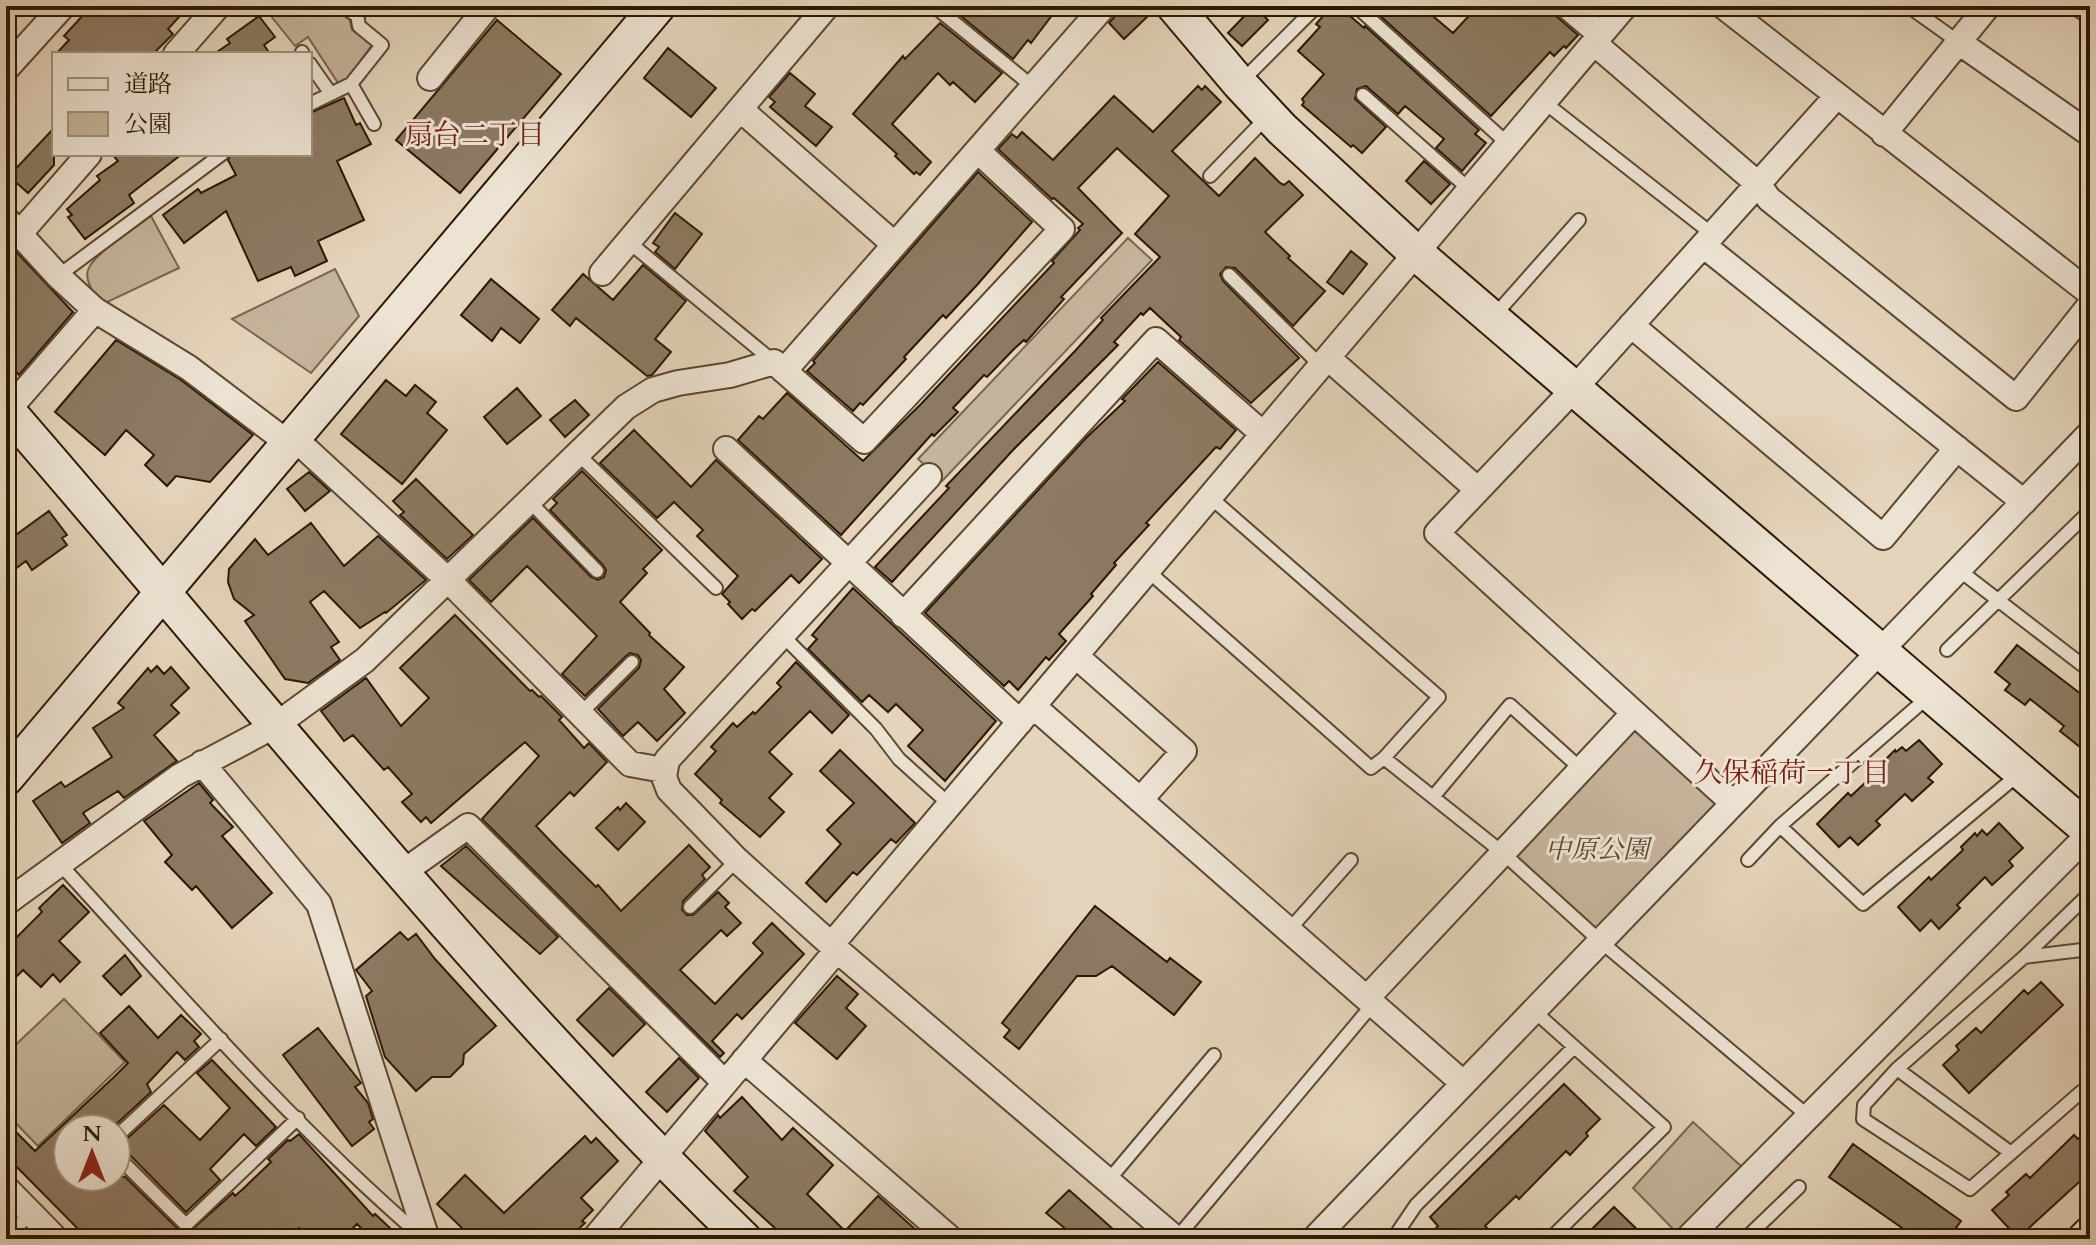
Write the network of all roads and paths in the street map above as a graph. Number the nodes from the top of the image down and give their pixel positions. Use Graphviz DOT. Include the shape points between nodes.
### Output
graph roads {
  1 [pos="63,6"];
  2 [pos="218,6"];
  3 [pos="488,6"];
  4 [pos="658,6"];
  5 [pos="934,6"];
  6 [pos="1174,6"];
  7 [pos="1317,6"];
  8 [pos="1356,6"];
  9 [pos="1567,6"];
  10 [pos="1625,6"];
  11 [pos="1723,6"];
  12 [pos="1908,6"];
  13 [pos="1988,6"];
  14 [pos="2083,6"];
  15 [pos="355,7"];
  16 [pos="1097,8"];
  17 [pos="813,11"];
  18 [pos="2090,11"];
  19 [pos="1597,39"];
  20 [pos="1960,43"];
  21 [pos="178,52"];
  22 [pos="312,67"];
  23 [pos="6,69"];
  24 [pos="430,78"];
  25 [pos="351,84"];
  26 [pos="1240,84"];
  27 [pos="1032,86"];
  28 [pos="331,94"];
  29 [pos="1363,95"];
  30 [pos="1836,97"];
  31 [pos="1544,102"];
  32 [pos="312,103"];
  33 [pos="740,109"];
  34 [pos="1269,115"];
  35 [pos="374,124"];
  36 [pos="1884,134"];
  37 [pos="2090,134"];
  38 [pos="1508,144"];
  39 [pos="978,151"];
  40 [pos="87,156"];
  41 [pos="219,156"];
  42 [pos="1210,176"];
  43 [pos="1758,184"];
  44 [pos="1470,190"];
  45 [pos="1579,220"];
  46 [pos="13,226"];
  47 [pos="1708,240"];
  48 [pos="630,243"];
  49 [pos="894,244"];
  50 [pos="1416,253"];
  51 [pos="602,273"];
  52 [pos="1229,275"];
  53 [pos="58,276"];
  54 [pos="2090,293"];
  55 [pos="2090,305"];
  56 [pos="95,310"];
  57 [pos="1492,318"];
  58 [pos="1631,325"];
  59 [pos="1324,362"];
  60 [pos="779,367"];
  61 [pos="1574,389"];
  62 [pos="7,410"];
  63 [pos="2090,433"];
  64 [pos="1263,434"];
  65 [pos="291,440"];
  66 [pos="1957,448"];
  67 [pos="726,449"];
  68 [pos="579,455"];
  69 [pos="929,476"];
  70 [pos="1478,490"];
  71 [pos="1210,497"];
  72 [pos="530,502"];
  73 [pos="2024,502"];
  74 [pos="2090,511"];
  75 [pos="851,564"];
  76 [pos="1959,570"];
  77 [pos="597,571"];
  78 [pos="1148,571"];
  79 [pos="449,581"];
  80 [pos="716,588"];
  81 [pos="162,593"];
  82 [pos="1998,600"];
  83 [pos="903,615"];
  84 [pos="783,636"];
  85 [pos="1947,650"];
  86 [pos="1880,651"];
  87 [pos="1076,656"];
  88 [pos="632,662"];
  89 [pos="2090,671"];
  90 [pos="1931,695"];
  91 [pos="1634,713"];
  92 [pos="1027,714"];
  93 [pos="579,715"];
  94 [pos="276,725"];
  95 [pos="1384,758"];
  96 [pos="202,763"];
  97 [pos="1581,769"];
  98 [pos="663,770"];
  99 [pos="2021,772"];
  100 [pos="6,778"];
  101 [pos="1433,797"];
  102 [pos="1140,800"];
  103 [pos="1733,803"];
  104 [pos="950,805"];
  105 [pos="1780,826"];
  106 [pos="2090,832"];
  107 [pos="1503,853"];
  108 [pos="737,860"];
  109 [pos="1351,860"];
  110 [pos="1748,860"];
  111 [pos="60,864"];
  112 [pos="402,873"];
  113 [pos="2090,893"];
  114 [pos="6,903"];
  115 [pos="690,907"];
  116 [pos="1289,930"];
  117 [pos="1600,941"];
  118 [pos="834,948"];
  119 [pos="2090,949"];
  120 [pos="2024,957"];
  121 [pos="1370,1001"];
  122 [pos="1533,1010"];
  123 [pos="221,1039"];
  124 [pos="1574,1047"];
  125 [pos="1214,1055"];
  126 [pos="744,1060"];
  127 [pos="1897,1069"];
  128 [pos="725,1083"];
  129 [pos="1463,1083"];
  130 [pos="2090,1098"];
  131 [pos="1808,1116"];
  132 [pos="298,1118"];
  133 [pos="132,1122"];
  134 [pos="2011,1153"];
  135 [pos="661,1159"];
  136 [pos="132,1171"];
  137 [pos="1107,1182"];
  138 [pos="1799,1187"];
  139 [pos="6,1188"];
  140 [pos="31,1213"];
  141 [pos="2090,1234"];
  142 [pos="1323,1236"];
  143 [pos="6,1238"];
  144 [pos="56,1239"];
  145 [pos="426,1239"];
  146 [pos="594,1239"];
  147 [pos="744,1239"];
  148 [pos="951,1239"];
  149 [pos="1176,1239"];
  150 [pos="1393,1239"];
  151 [pos="1550,1239"];
  152 [pos="1687,1239"];
  153 [pos="1745,1239"];
  154 [pos="2085,1239"];
  1 -- 23 [label="street"];
  2 -- 21 [label="street"];
  3 -- 24 [label="street"];
  4 -- 65 [label="street"];
  5 -- 27 [label="lane"];
  6 -- 26 [label="street"];
  7 -- 26 [label="lane"];
  8 -- 38 [label="lane"];
  9 -- 19 [label="street"];
  10 -- 19 [label="street"];
  11 -- 30 [label="street"];
  12 -- 20 [label="lane"];
  13 -- 20 [label="street"];
  14 -- 18 [label="street"];
  15 -- 25 [label="lane" via="359,26 382,45"];
  16 -- 27 [label="street"];
  17 -- 33 [label="street"];
  19 -- 31 [label="street"];
  19 -- 43 [label="street"];
  20 -- 36 [label="street"];
  20 -- 37 [label="street"];
  22 -- 28 [label="lane"];
  25 -- 28 [label="lane"];
  25 -- 35 [label="lane"];
  26 -- 34 [label="street"];
  27 -- 39 [label="street"];
  28 -- 32 [label="lane"];
  29 -- 44 [label="lane"];
  30 -- 36 [label="street"];
  30 -- 43 [label="street"];
  31 -- 38 [label="street"];
  31 -- 47 [label="lane"];
  33 -- 48 [label="street"];
  33 -- 49 [label="street"];
  34 -- 42 [label="lane"];
  34 -- 50 [label="street"];
  36 -- 54 [label="street"];
  38 -- 44 [label="street"];
  39 -- 49 [label="street"];
  39 -- 60 [label="street" via="1062,229 864,441"];
  40 -- 46 [label="street"];
  41 -- 53 [label="lane"];
  43 -- 47 [label="street"];
  43 -- 55 [label="street" via="1769,199 2016,398"];
  44 -- 50 [label="street"];
  45 -- 57 [label="lane"];
  46 -- 53 [label="street"];
  47 -- 58 [label="street"];
  47 -- 66 [label="street"];
  48 -- 51 [label="street"];
  48 -- 60 [label="lane"];
  49 -- 60 [label="street"];
  50 -- 57 [label="street"];
  50 -- 59 [label="street"];
  52 -- 59 [label="lane"];
  53 -- 56 [label="street"];
  56 -- 62 [label="street"];
  56 -- 65 [label="street"];
  57 -- 61 [label="street"];
  58 -- 61 [label="street"];
  58 -- 66 [label="street" via="1883,537"];
  59 -- 64 [label="street"];
  59 -- 70 [label="street"];
  60 -- 68 [label="street" via="653,390 626,407"];
  61 -- 70 [label="street"];
  61 -- 86 [label="street"];
  62 -- 81 [label="street"];
  63 -- 73 [label="street"];
  64 -- 71 [label="street"];
  64 -- 83 [label="street" via="1156,340"];
  65 -- 79 [label="street"];
  65 -- 81 [label="street"];
  66 -- 73 [label="street"];
  67 -- 75 [label="street"];
  68 -- 72 [label="street"];
  68 -- 80 [label="lane"];
  69 -- 75 [label="street"];
  70 -- 91 [label="street" via="1437,533"];
  71 -- 78 [label="street"];
  71 -- 95 [label="lane" via="1439,697"];
  72 -- 77 [label="lane"];
  72 -- 79 [label="street"];
  73 -- 76 [label="street"];
  74 -- 82 [label="lane"];
  75 -- 83 [label="street"];
  75 -- 84 [label="street"];
  76 -- 82 [label="lane"];
  76 -- 86 [label="street"];
  78 -- 87 [label="street"];
  78 -- 95 [label="lane" via="1371,768"];
  79 -- 93 [label="street"];
  79 -- 94 [label="street" via="365,660"];
  81 -- 94 [label="street"];
  81 -- 100 [label="street"];
  82 -- 85 [label="lane"];
  82 -- 89 [label="lane"];
  83 -- 92 [label="street"];
  84 -- 98 [label="street"];
  84 -- 104 [label="lane"];
  86 -- 90 [label="street"];
  86 -- 103 [label="street"];
  87 -- 92 [label="street"];
  87 -- 102 [label="street" via="1184,751"];
  88 -- 93 [label="lane"];
  90 -- 99 [label="street"];
  90 -- 105 [label="lane"];
  91 -- 97 [label="street"];
  91 -- 103 [label="street"];
  92 -- 102 [label="street"];
  92 -- 104 [label="street"];
  93 -- 98 [label="street" via="630,764"];
  94 -- 96 [label="street"];
  94 -- 112 [label="street"];
  95 -- 101 [label="lane"];
  96 -- 111 [label="street"];
  96 -- 145 [label="street" via="319,904"];
  97 -- 101 [label="lane" via="1510,705"];
  97 -- 107 [label="street"];
  98 -- 108 [label="street" via="669,790"];
  99 -- 105 [label="lane" via="1863,904"];
  99 -- 106 [label="street"];
  101 -- 107 [label="lane"];
  102 -- 116 [label="street"];
  103 -- 117 [label="street"];
  104 -- 118 [label="street"];
  105 -- 110 [label="lane"];
  106 -- 131 [label="street"];
  107 -- 117 [label="lane"];
  107 -- 121 [label="street"];
  108 -- 115 [label="lane"];
  108 -- 118 [label="street"];
  109 -- 116 [label="lane"];
  111 -- 114 [label="street"];
  111 -- 123 [label="lane"];
  112 -- 128 [label="street" via="468,826"];
  112 -- 135 [label="street"];
  113 -- 120 [label="lane"];
  116 -- 121 [label="street"];
  117 -- 122 [label="street"];
  117 -- 131 [label="lane"];
  118 -- 126 [label="street"];
  118 -- 137 [label="street"];
  119 -- 120 [label="lane"];
  120 -- 127 [label="lane"];
  121 -- 129 [label="street"];
  121 -- 149 [label="lane"];
  122 -- 124 [label="lane"];
  122 -- 129 [label="street"];
  123 -- 132 [label="lane"];
  123 -- 133 [label="lane"];
  124 -- 150 [label="lane" via="1416,1205"];
  124 -- 151 [label="lane" via="1664,1127"];
  125 -- 137 [label="lane"];
  126 -- 128 [label="street"];
  126 -- 148 [label="street"];
  127 -- 134 [label="lane"];
  127 -- 134 [label="lane" via="1864,1105 1863,1119 1970,1189"];
  128 -- 135 [label="street"];
  129 -- 142 [label="street"];
  130 -- 134 [label="lane" via="2081,1092"];
  131 -- 152 [label="street"];
  132 -- 136 [label="lane" via="186,1225"];
  132 -- 145 [label="lane"];
  135 -- 146 [label="street"];
  135 -- 147 [label="street"];
  137 -- 149 [label="street"];
  138 -- 153 [label="lane"];
  139 -- 140 [label="street"];
  140 -- 143 [label="lane"];
  140 -- 144 [label="street"];
  141 -- 154 [label="street"];
}
